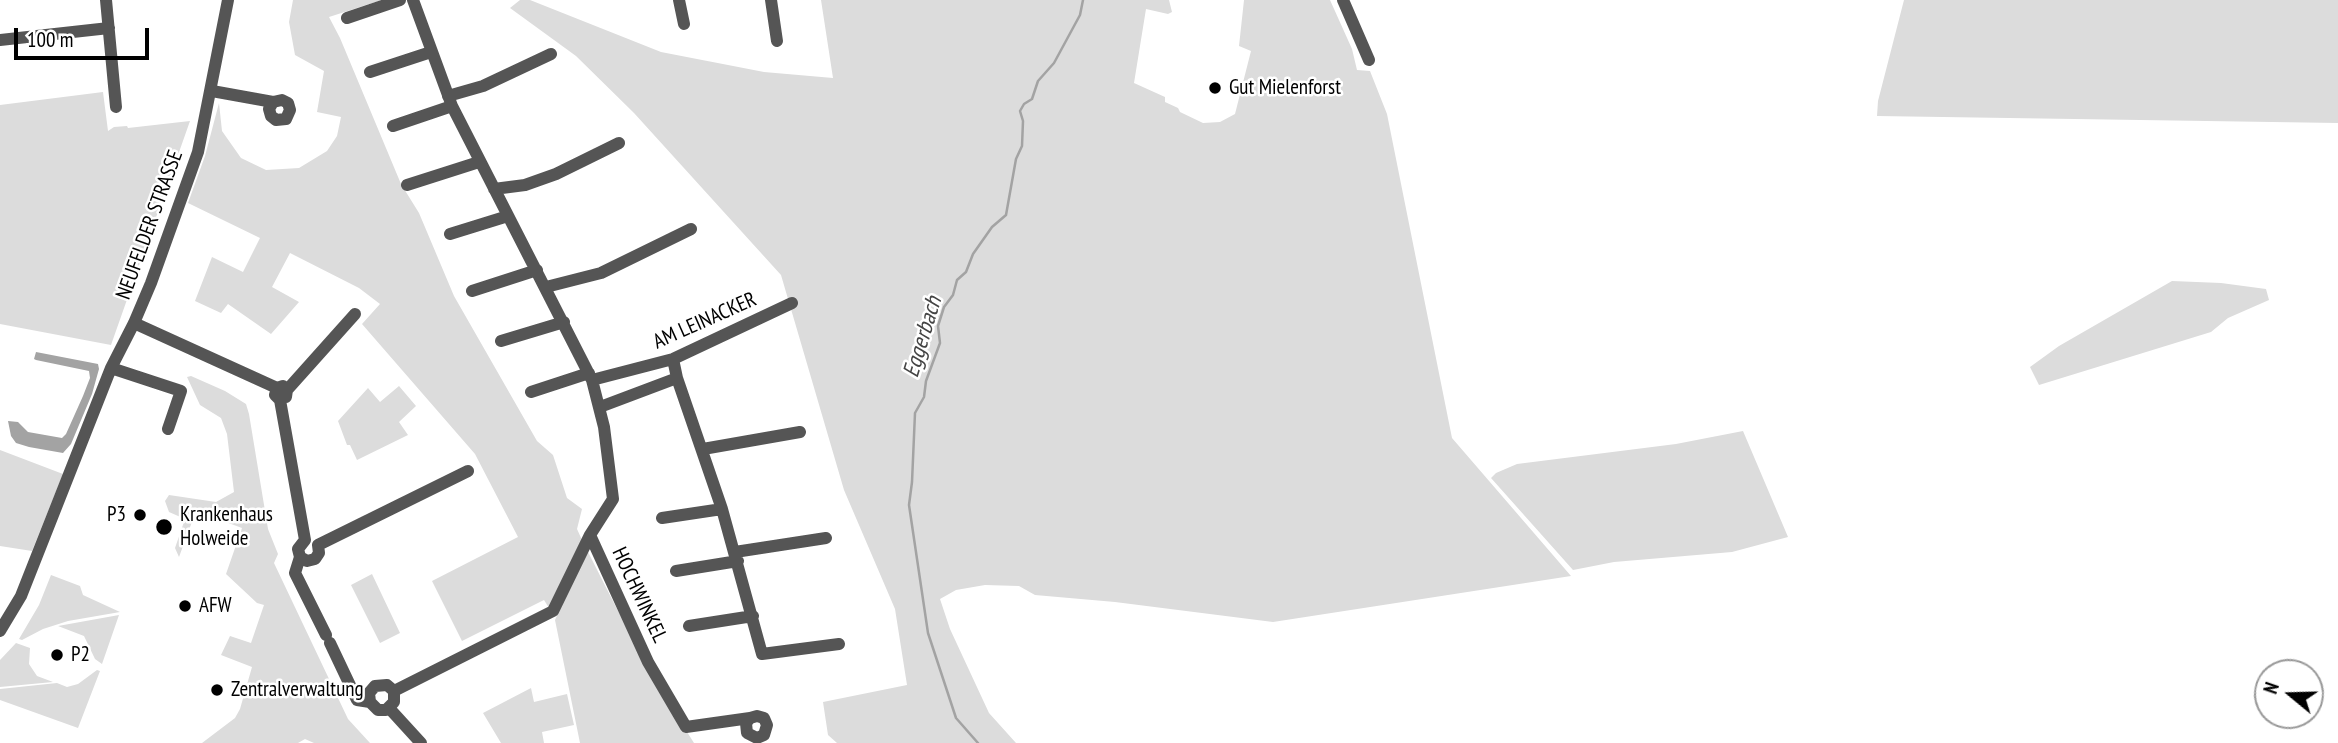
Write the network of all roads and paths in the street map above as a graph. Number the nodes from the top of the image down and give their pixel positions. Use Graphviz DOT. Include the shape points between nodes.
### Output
graph roads {
  1 [pos="106,0"];
  2 [pos="228,0"];
  3 [pos="400,0"];
  4 [pos="413,0"];
  5 [pos="679,0"];
  6 [pos="771,0"];
  7 [pos="1343,0"];
  8 [pos="347,18"];
  9 [pos="684,24"];
  10 [pos="109,28"];
  11 [pos="0,40"];
  12 [pos="777,41"];
  13 [pos="431,52"];
  14 [pos="551,54"];
  15 [pos="1369,60"];
  16 [pos="370,72"];
  17 [pos="212,91"];
  18 [pos="450,101"];
  19 [pos="272,102"];
  20 [pos="116,107"];
  21 [pos="393,126"];
  22 [pos="620,143"];
  23 [pos="479,162"];
  24 [pos="407,185"];
  25 [pos="494,190"];
  26 [pos="508,216"];
  27 [pos="691,229"];
  28 [pos="450,234"];
  29 [pos="537,270"];
  30 [pos="546,286"];
  31 [pos="472,291"];
  32 [pos="792,303"];
  33 [pos="355,314"];
  34 [pos="564,322"];
  35 [pos="134,323"];
  36 [pos="501,341"];
  37 [pos="673,359"];
  38 [pos="111,368"];
  39 [pos="590,376"];
  40 [pos="677,378"];
  41 [pos="531,392"];
  42 [pos="281,393"];
  43 [pos="600,407"];
  44 [pos="168,429"];
  45 [pos="800,432"];
  46 [pos="703,449"];
  47 [pos="468,471"];
  48 [pos="722,509"];
  49 [pos="662,518"];
  50 [pos="590,535"];
  51 [pos="826,538"];
  52 [pos="306,540"];
  53 [pos="318,545"];
  54 [pos="736,556"];
  55 [pos="300,557"];
  56 [pos="676,571"];
  57 [pos="753,616"];
  58 [pos="689,626"];
  59 [pos="0,631"];
  60 [pos="839,644"];
  61 [pos="394,691"];
  62 [pos="370,702"];
  63 [pos="389,708"];
  64 [pos="750,718"];
  65 [pos="421,743"];
  1 -- 10 [label="street"];
  2 -- 17 [label="street, NEUFELDER STRASSE"];
  3 -- 8 [label="street"];
  4 -- 13 [label="street, HOCHWINKEL"];
  5 -- 9 [label="street"];
  6 -- 12 [label="street"];
  7 -- 15 [label="street"];
  10 -- 11 [label="street"];
  10 -- 20 [label="street"];
  13 -- 16 [label="street"];
  13 -- 18 [label="street, HOCHWINKEL"];
  14 -- 18 [label="street"];
  17 -- 19 [label="street"];
  17 -- 35 [label="street, NEUFELDER STRASSE" via="198,152"];
  18 -- 21 [label="street"];
  18 -- 23 [label="street, HOCHWINKEL"];
  22 -- 25 [label="street" via="556,174"];
  23 -- 24 [label="street"];
  23 -- 25 [label="street, HOCHWINKEL"];
  25 -- 26 [label="street, HOCHWINKEL"];
  26 -- 28 [label="street"];
  26 -- 29 [label="street, HOCHWINKEL"];
  27 -- 30 [label="street" via="601,273"];
  29 -- 30 [label="street, HOCHWINKEL"];
  29 -- 31 [label="street"];
  30 -- 34 [label="street, HOCHWINKEL"];
  32 -- 37 [label="street, AM LEINACKER"];
  33 -- 42 [label="street"];
  34 -- 36 [label="street"];
  34 -- 39 [label="street, HOCHWINKEL"];
  35 -- 38 [label="street, NEUFELDER STRASSE"];
  35 -- 42 [label="street"];
  37 -- 39 [label="street, AM LEINACKER"];
  37 -- 40 [label="street"];
  38 -- 44 [label="street" via="181,391"];
  38 -- 59 [label="street, NEUFELDER STRASSE" via="21,596"];
  39 -- 41 [label="street"];
  39 -- 43 [label="street, HOCHWINKEL"];
  40 -- 43 [label="street, AM LEINACKER"];
  40 -- 46 [label="street"];
  42 -- 52 [label="street"];
  43 -- 50 [label="street, HOCHWINKEL" via="613,499"];
  45 -- 46 [label="street"];
  46 -- 48 [label="street"];
  47 -- 53 [label="street"];
  48 -- 49 [label="street"];
  48 -- 54 [label="street"];
  50 -- 61 [label="street" via="554,611"];
  50 -- 64 [label="street, HOCHWINKEL" via="649,662 686,727"];
  51 -- 54 [label="street"];
  52 -- 53 [label="street"];
  52 -- 55 [label="street" via="298,549"];
  53 -- 55 [label="street" via="315,559"];
  54 -- 56 [label="street"];
  54 -- 57 [label="street"];
  55 -- 62 [label="street" via="295,572 357,700"];
  57 -- 58 [label="street"];
  57 -- 60 [label="street" via="762,654"];
  61 -- 62 [label="street" via="387,685 375,686 369,693"];
  61 -- 63 [label="street"];
  62 -- 63 [label="street" via="378,710"];
  63 -- 65 [label="street"];
}
